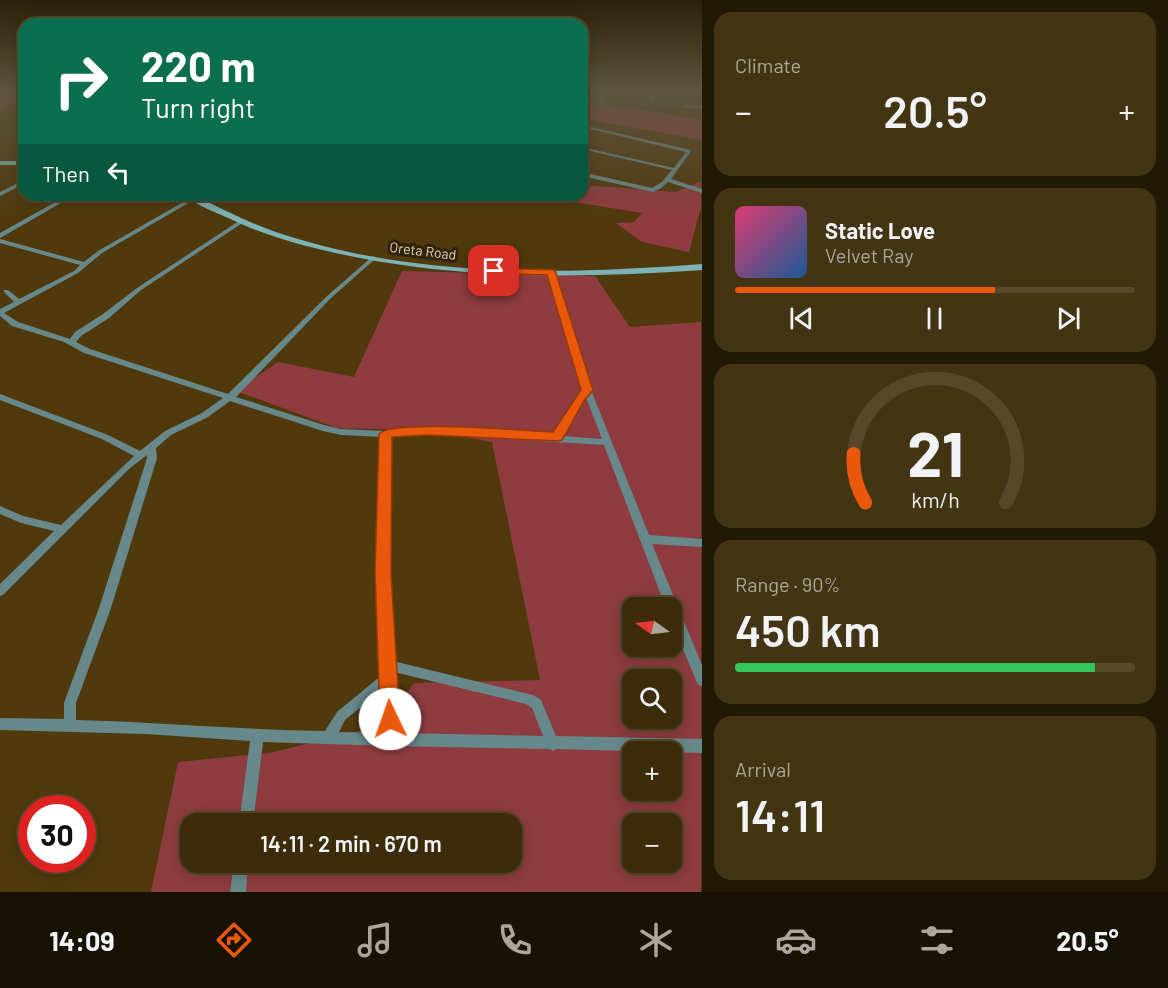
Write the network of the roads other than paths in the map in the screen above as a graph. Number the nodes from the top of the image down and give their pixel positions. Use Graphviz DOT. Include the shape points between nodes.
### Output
graph roads {
  1 [pos="607,132"];
  2 [pos="588,149"];
  3 [pos="18,163"];
  4 [pos="0,164"];
  5 [pos="674,169"];
  6 [pos="588,175"];
  7 [pos="669,180"];
  8 [pos="18,185"];
  9 [pos="702,191"];
  10 [pos="0,194"];
  11 [pos="61,201"];
  12 [pos="183,201"];
  13 [pos="201,201"];
  14 [pos="242,221"];
  15 [pos="0,236"];
  16 [pos="0,241"];
  17 [pos="373,258"];
  18 [pos="86,265"];
  19 [pos="702,267"];
  20 [pos="552,272"];
  21 [pos="6,291"];
  22 [pos="18,302"];
  23 [pos="0,313"];
  24 [pos="72,342"];
  25 [pos="587,390"];
  26 [pos="0,397"];
  27 [pos="230,397"];
  28 [pos="576,404"];
  29 [pos="593,405"];
  30 [pos="386,434"];
  31 [pos="557,437"];
  32 [pos="607,442"];
  33 [pos="151,447"];
  34 [pos="140,455"];
  35 [pos="0,510"];
  36 [pos="62,529"];
  37 [pos="645,539"];
  38 [pos="702,543"];
  39 [pos="0,591"];
  40 [pos="668,597"];
  41 [pos="682,629"];
  42 [pos="698,662"];
  43 [pos="388,672"];
  44 [pos="702,681"];
  45 [pos="0,724"];
  46 [pos="70,726"];
  47 [pos="257,735"];
  48 [pos="328,738"];
  49 [pos="391,740"];
  50 [pos="553,744"];
  51 [pos="702,746"];
  52 [pos="247,813"];
  53 [pos="240,873"];
  54 [pos="238,892"];
  1 -- 5 [label="street" via="689,150"];
  2 -- 5 [label="street"];
  3 -- 4 [label="street"];
  5 -- 7 [label="street"];
  6 -- 7 [label="street" via="649,190"];
  7 -- 9 [label="street"];
  8 -- 10 [label="street"];
  11 -- 15 [label="street"];
  12 -- 18 [label="street" via="100,252"];
  13 -- 14 [label="street, Oreta Road"];
  14 -- 17 [label="street, Oreta Road" via="320,248"];
  14 -- 24 [label="street" via="139,289"];
  16 -- 18 [label="street"];
  17 -- 20 [label="street, Oreta Road" via="428,267"];
  17 -- 27 [label="street"];
  18 -- 22 [label="street"];
  19 -- 20 [label="street, Oreta Road"];
  20 -- 25 [label="street"];
  21 -- 22 [label="street"];
  22 -- 23 [label="street"];
  23 -- 24 [label="street" via="15,324"];
  24 -- 27 [label="street" via="87,351"];
  25 -- 28 [label="street"];
  25 -- 29 [label="street"];
  26 -- 34 [label="street" via="105,436"];
  27 -- 30 [label="street" via="323,429"];
  27 -- 33 [label="street"];
  28 -- 29 [label="street"];
  28 -- 31 [label="street"];
  29 -- 32 [label="street"];
  30 -- 31 [label="street" via="427,430"];
  30 -- 43 [label="street" via="383,573"];
  31 -- 32 [label="street"];
  32 -- 37 [label="street"];
  33 -- 34 [label="street"];
  33 -- 46 [label="street" via="152,458 134,521 70,703"];
  34 -- 36 [label="street"];
  35 -- 36 [label="street"];
  36 -- 39 [label="street"];
  37 -- 38 [label="street"];
  37 -- 40 [label="street"];
  41 -- 42 [label="street"];
  42 -- 44 [label="street"];
  43 -- 48 [label="street" via="341,716"];
  43 -- 49 [label="street"];
  43 -- 50 [label="street" via="529,699 537,704"];
  45 -- 46 [label="street"];
  46 -- 47 [label="street"];
  47 -- 48 [label="street"];
  47 -- 52 [label="street"];
  48 -- 49 [label="street"];
  49 -- 50 [label="street"];
  50 -- 51 [label="street"];
  53 -- 54 [label="street"];
}
